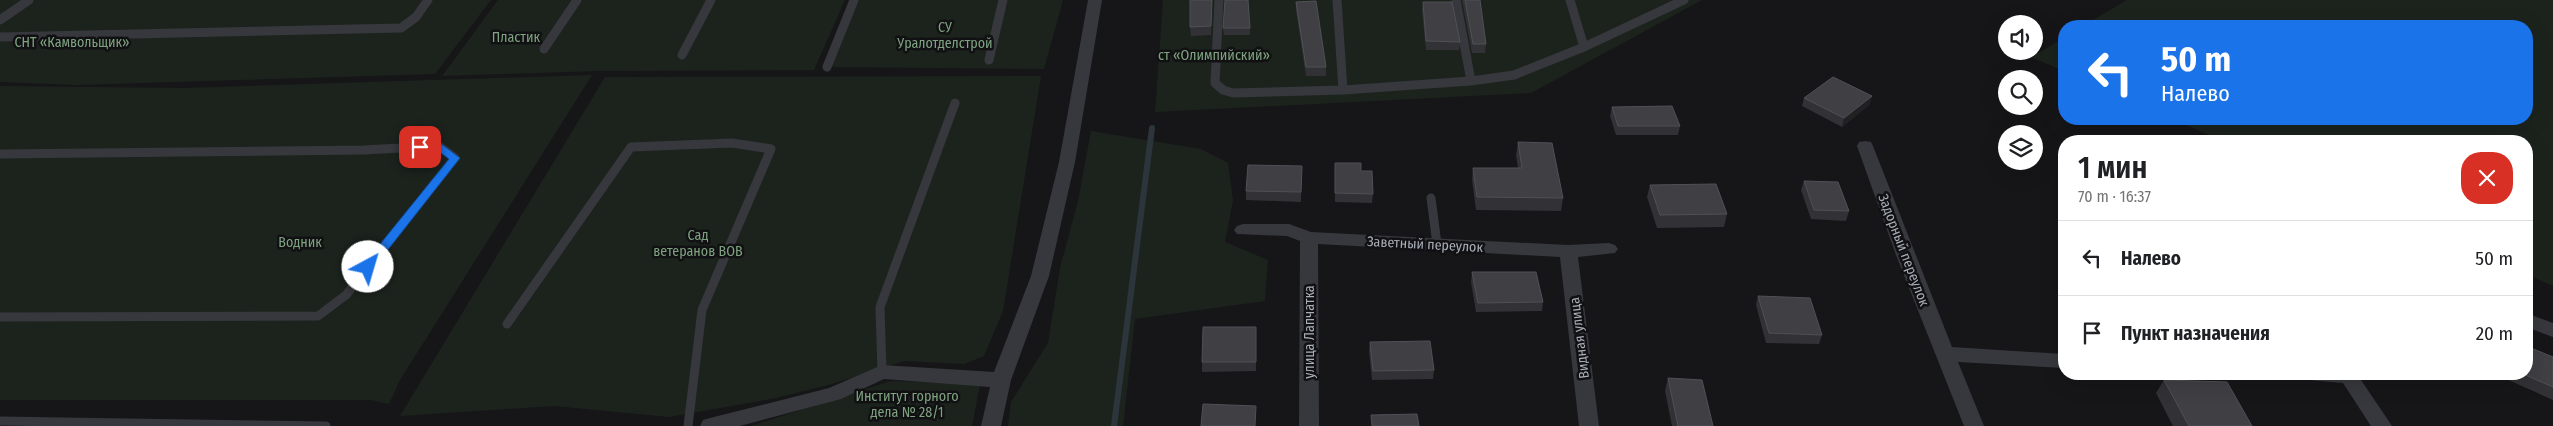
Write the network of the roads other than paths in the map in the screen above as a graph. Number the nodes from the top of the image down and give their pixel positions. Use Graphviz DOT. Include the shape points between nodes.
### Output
graph roads {
  1 [pos="28,0"];
  2 [pos="428,0"];
  3 [pos="576,0"];
  4 [pos="711,0"];
  5 [pos="854,0"];
  6 [pos="1003,0"];
  7 [pos="1095,0"];
  8 [pos="1218,0"];
  9 [pos="1337,0"];
  10 [pos="1456,0"];
  11 [pos="1570,0"];
  12 [pos="1684,0"];
  13 [pos="0,20"];
  14 [pos="0,37"];
  15 [pos="1584,47"];
  16 [pos="544,49"];
  17 [pos="682,55"];
  18 [pos="989,60"];
  19 [pos="827,67"];
  20 [pos="1471,82"];
  21 [pos="1343,90"];
  22 [pos="955,103"];
  23 [pos="1865,146"];
  24 [pos="0,154"];
  25 [pos="1431,198"];
  26 [pos="1243,230"];
  27 [pos="1309,238"];
  28 [pos="1437,244"];
  29 [pos="1609,248"];
  30 [pos="1568,251"];
  31 [pos="0,317"];
  32 [pos="2533,323"];
  33 [pos="506,324"];
  34 [pos="2553,330"];
  35 [pos="1946,354"];
  36 [pos="2058,361"];
  37 [pos="882,372"];
  38 [pos="1001,380"];
  39 [pos="2350,380"];
  40 [pos="0,421"];
  41 [pos="70,424"];
  42 [pos="279,426"];
  43 [pos="326,426"];
  44 [pos="688,426"];
  45 [pos="710,426"];
  46 [pos="992,426"];
  47 [pos="1309,426"];
  48 [pos="1589,426"];
  49 [pos="1974,426"];
  50 [pos="2382,426"];
  1 -- 13 [label="lane"];
  2 -- 14 [label="lane" via="416,17 401,28"];
  3 -- 16 [label="lane"];
  4 -- 17 [label="lane"];
  5 -- 19 [label="lane"];
  6 -- 18 [label="lane"];
  7 -- 38 [label="street" via="1067,162 1040,276"];
  8 -- 21 [label="lane" via="1215,83 1223,90 1233,93"];
  9 -- 21 [label="lane"];
  10 -- 20 [label="lane"];
  11 -- 15 [label="lane"];
  12 -- 15 [label="lane"];
  15 -- 20 [label="lane" via="1514,75"];
  20 -- 21 [label="lane"];
  22 -- 37 [label="lane" via="880,307"];
  23 -- 35 [label="street, Задорный переулок"];
  24 -- 31 [label="lane" via="364,150 440,146 455,158 346,295 318,316"];
  25 -- 28 [label="lane"];
  26 -- 27 [label="street, Заветный переулок" via="1289,230"];
  27 -- 28 [label="street, Заветный переулок"];
  27 -- 47 [label="street, улица Лапчатка"];
  28 -- 30 [label="street, Заветный переулок"];
  29 -- 30 [label="street, Заветный переулок"];
  30 -- 48 [label="street, Видная улица"];
  32 -- 34 [label="street"];
  33 -- 44 [label="lane" via="631,147 732,144 771,149 702,310"];
  35 -- 36 [label="street"];
  35 -- 49 [label="street, Задорный переулок"];
  37 -- 38 [label="street"];
  37 -- 45 [label="street" via="834,394"];
  38 -- 46 [label="street"];
  39 -- 50 [label="street"];
  40 -- 41 [label="lane"];
  41 -- 42 [label="lane"];
  42 -- 43 [label="lane"];
}
